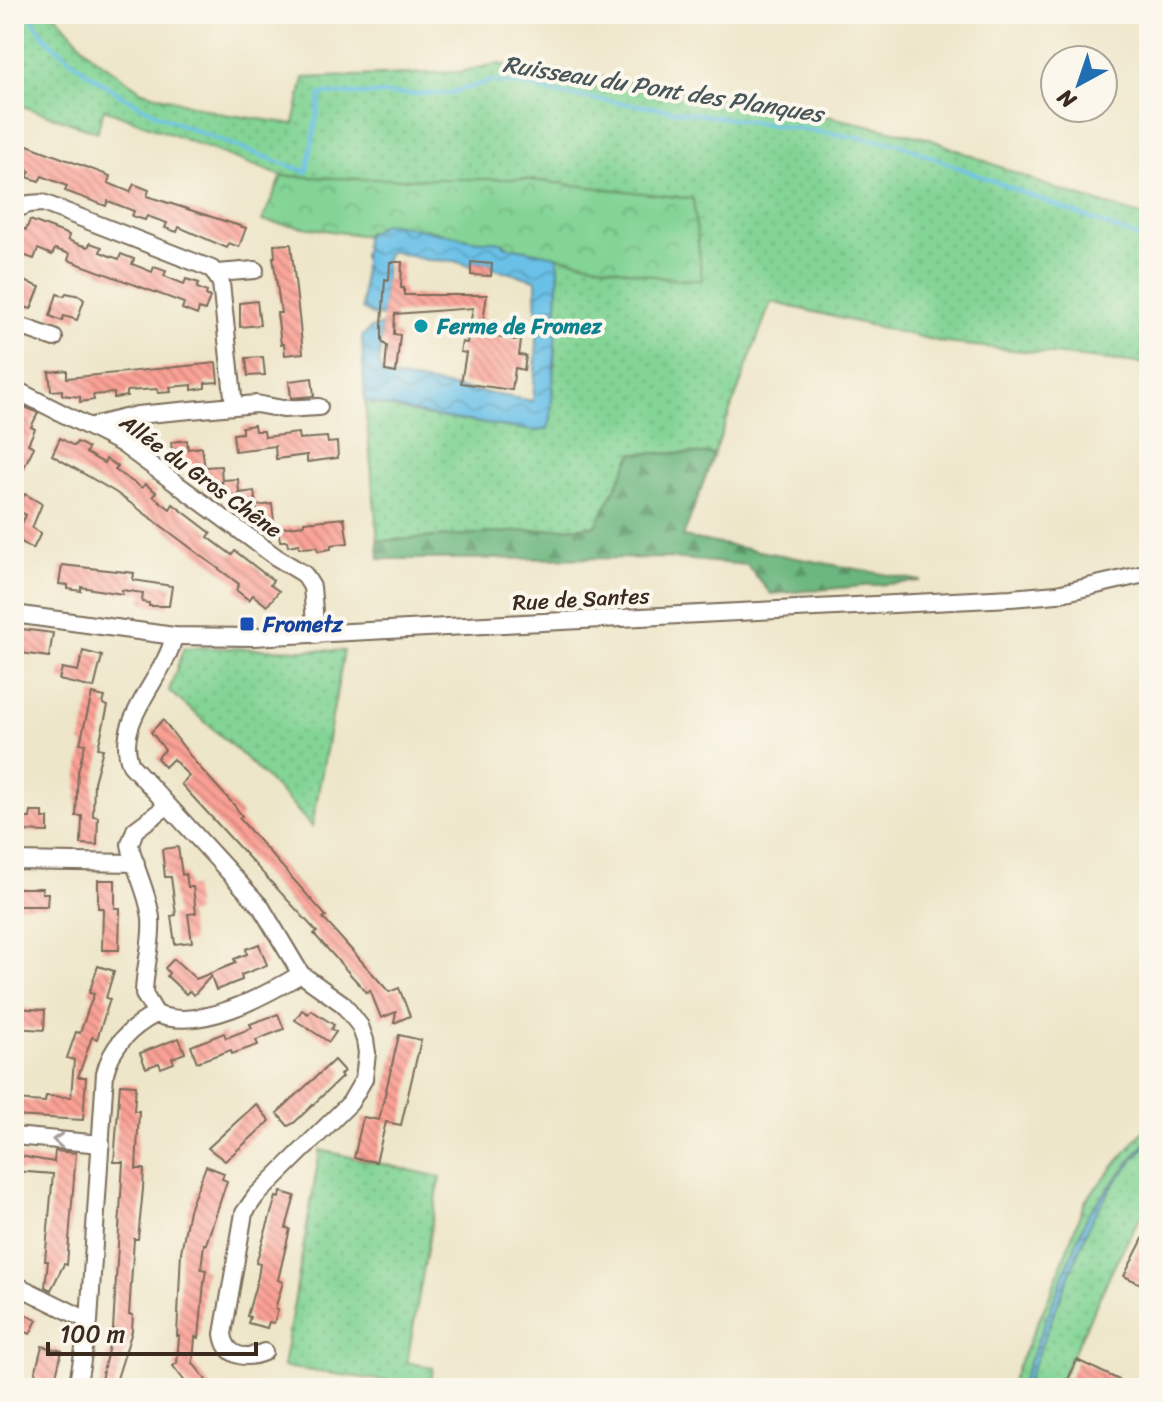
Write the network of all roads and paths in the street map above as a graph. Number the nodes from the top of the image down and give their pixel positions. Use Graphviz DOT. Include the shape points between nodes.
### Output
graph roads {
  1 [pos="14,210"];
  2 [pos="255,270"];
  3 [pos="217,273"];
  4 [pos="14,324"];
  5 [pos="54,338"];
  6 [pos="14,389"];
  7 [pos="234,406"];
  8 [pos="319,407"];
  9 [pos="92,426"];
  10 [pos="1149,573"];
  11 [pos="14,614"];
  12 [pos="316,635"];
  13 [pos="174,636"];
  14 [pos="167,806"];
  15 [pos="14,861"];
  16 [pos="136,863"];
  17 [pos="301,974"];
  18 [pos="156,1014"];
  19 [pos="14,1136"];
  20 [pos="101,1144"];
  21 [pos="14,1284"];
  22 [pos="89,1321"];
  23 [pos="264,1352"];
  24 [pos="77,1388"];
  1 -- 3 [label="street" via="43,203"];
  2 -- 3 [label="street"];
  3 -- 7 [label="street"];
  4 -- 5 [label="street"];
  6 -- 9 [label="street, Allée du Gros Chêne"];
  7 -- 8 [label="street"];
  7 -- 9 [label="street" via="137,415"];
  9 -- 12 [label="street, Allée du Gros Chêne" via="304,574 312,587"];
  10 -- 12 [label="street, Rue de Santes" via="1035,596"];
  11 -- 13 [label="street, Rue de Santes"];
  12 -- 13 [label="street, Rue de Santes"];
  13 -- 14 [label="street" via="144,695 126,750 131,765"];
  14 -- 16 [label="street" via="133,833 130,844"];
  14 -- 17 [label="street" via="261,907"];
  15 -- 16 [label="street"];
  16 -- 18 [label="street" via="151,917 144,994"];
  17 -- 18 [label="street" via="225,1011 190,1017"];
  17 -- 23 [label="street" via="343,1004 360,1026 366,1069 350,1103 244,1213 223,1334 226,1347 235,1354"];
  18 -- 20 [label="street" via="131,1030 110,1057"];
  20 -- 19 [label="street, one-way"];
  20 -- 22 [label="street"];
  21 -- 22 [label="street"];
  22 -- 24 [label="street"];
}
